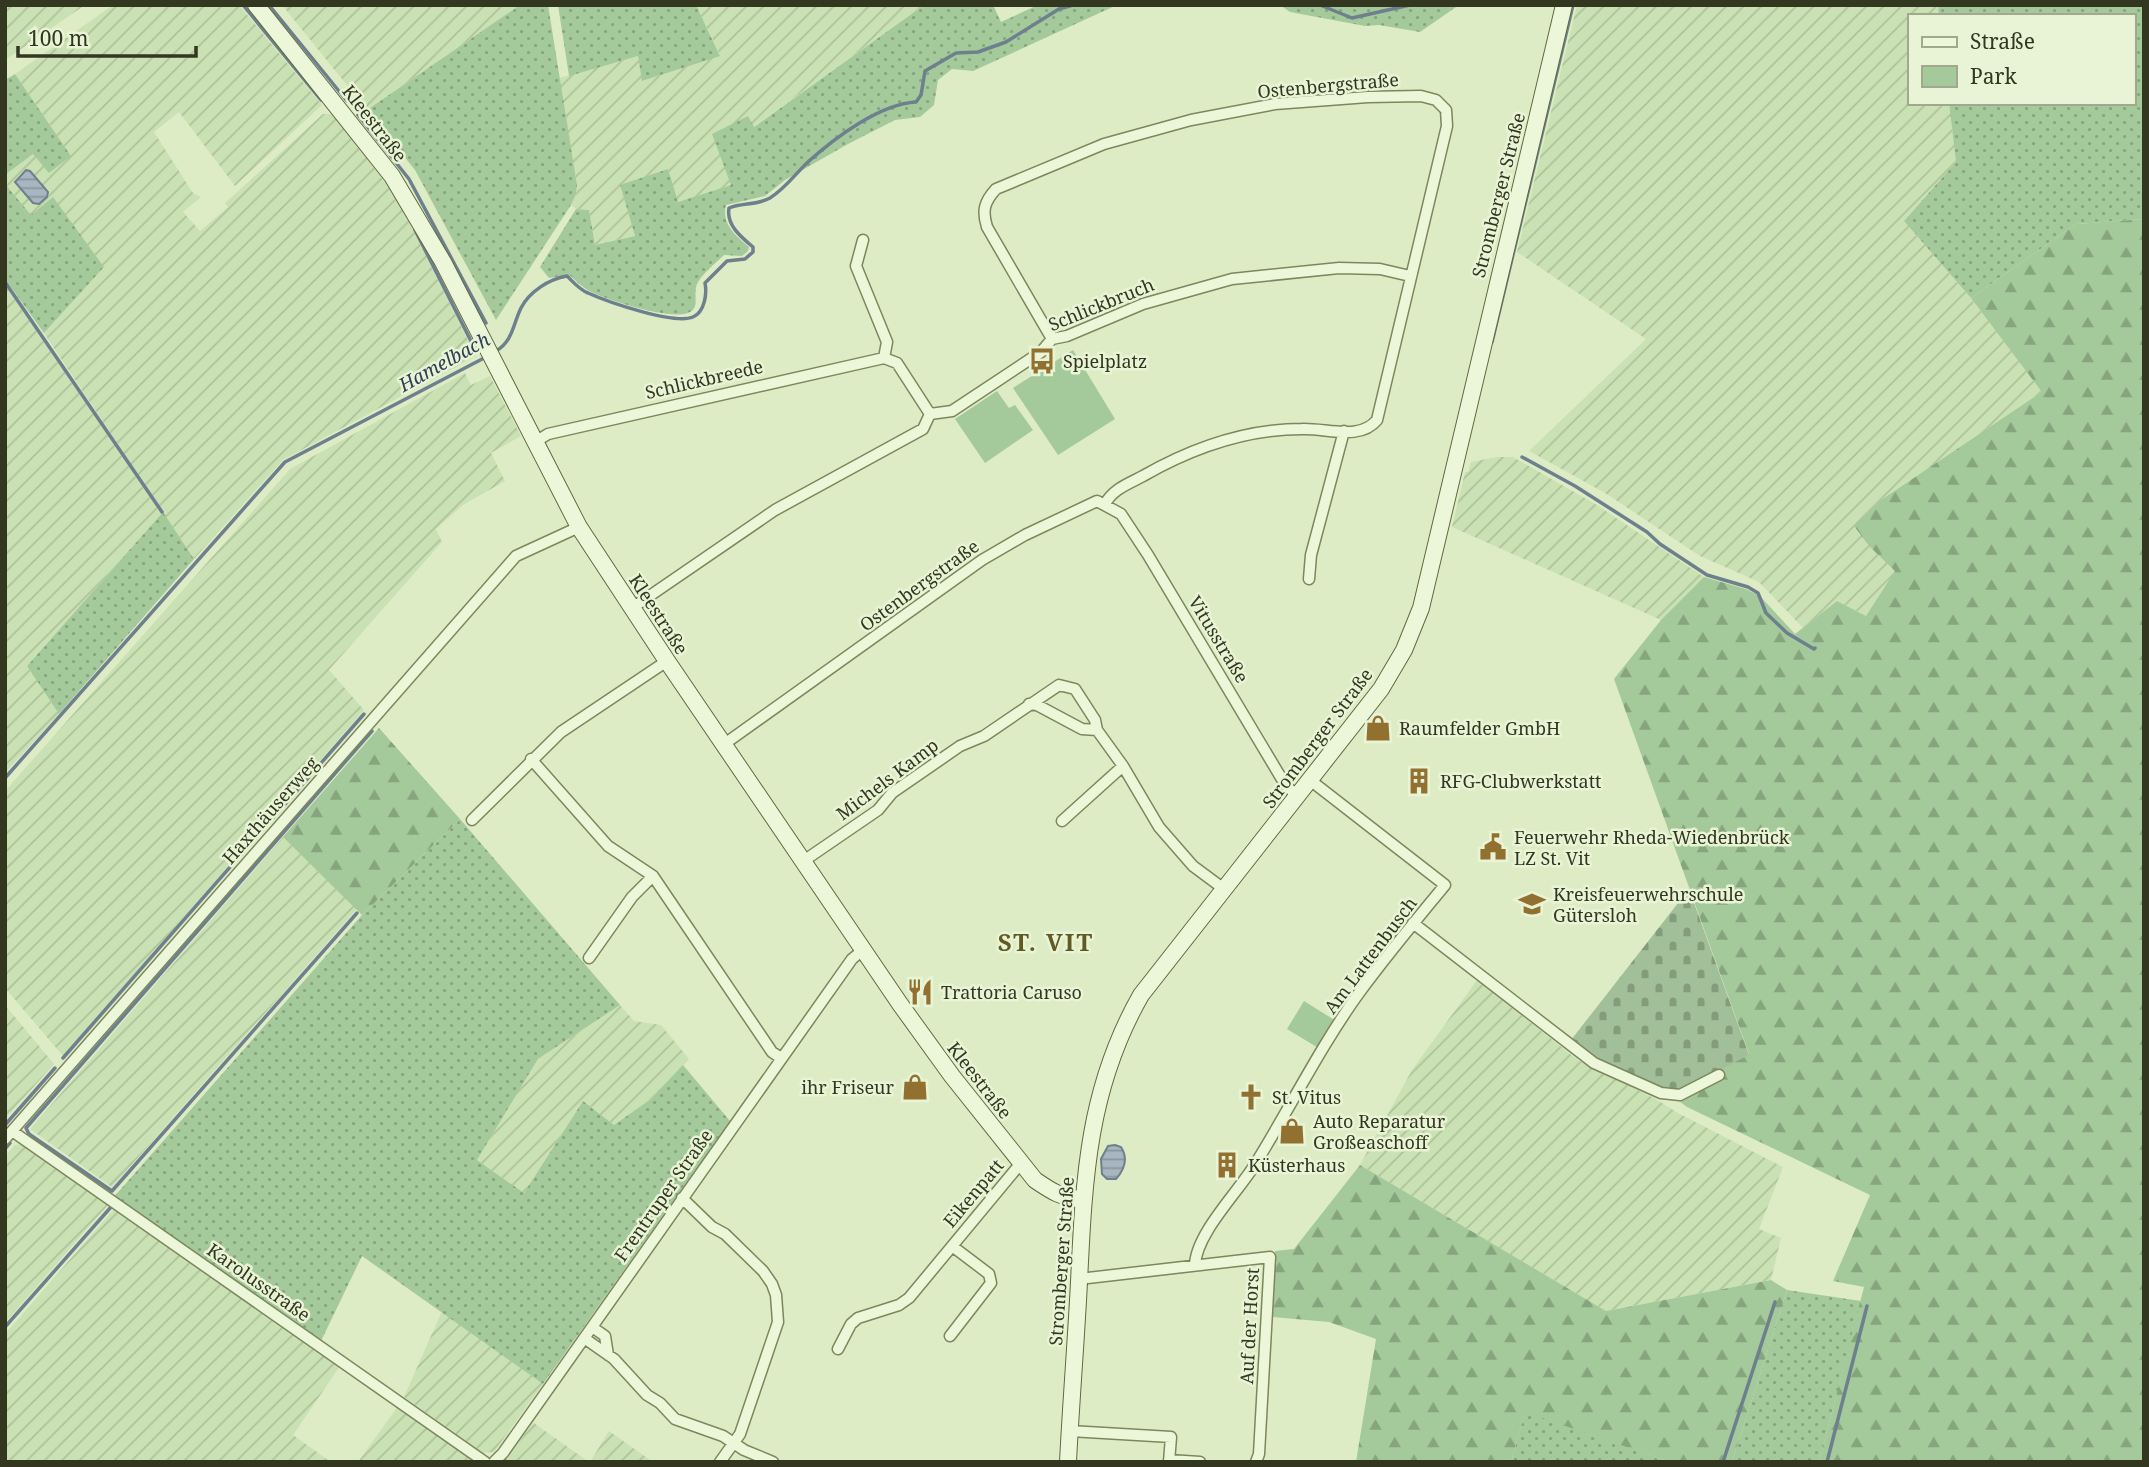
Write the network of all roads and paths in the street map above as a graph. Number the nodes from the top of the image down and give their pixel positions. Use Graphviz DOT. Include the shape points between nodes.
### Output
graph roads {
  1 [pos="256,5"];
  2 [pos="1564,5"];
  3 [pos="863,240"];
  4 [pos="1410,276"];
  5 [pos="1052,339"];
  6 [pos="884,358"];
  7 [pos="930,414"];
  8 [pos="1344,431"];
  9 [pos="535,442"];
  10 [pos="1105,503"];
  11 [pos="579,527"];
  12 [pos="1309,579"];
  13 [pos="632,608"];
  14 [pos="667,661"];
  15 [pos="1029,704"];
  16 [pos="1097,730"];
  17 [pos="723,745"];
  18 [pos="531,760"];
  19 [pos="1123,766"];
  20 [pos="1310,780"];
  21 [pos="1298,796"];
  22 [pos="472,820"];
  23 [pos="1062,821"];
  24 [pos="802,862"];
  25 [pos="653,876"];
  26 [pos="1224,889"];
  27 [pos="1413,923"];
  28 [pos="863,950"];
  29 [pos="589,958"];
  30 [pos="781,1058"];
  31 [pos="1719,1075"];
  32 [pos="9,1135"];
  33 [pos="1021,1163"];
  34 [pos="682,1198"];
  35 [pos="1083,1199"];
  36 [pos="952,1245"];
  37 [pos="1195,1265"];
  38 [pos="1079,1279"];
  39 [pos="592,1327"];
  40 [pos="950,1336"];
  41 [pos="584,1338"];
  42 [pos="838,1349"];
  43 [pos="608,1355"];
  44 [pos="1070,1431"];
  45 [pos="734,1443"];
  46 [pos="1169,1461"];
  47 [pos="485,1462"];
  48 [pos="494,1462"];
  49 [pos="720,1462"];
  50 [pos="773,1462"];
  51 [pos="1068,1462"];
  52 [pos="1200,1462"];
  53 [pos="1256,1462"];
  1 -- 9 [label="main road, Kleestraße" via="392,176 443,262"];
  2 -- 20 [label="main road, Stromberger Straße" via="1421,608 1381,689"];
  3 -- 6 [label="street" via="856,266 887,342"];
  4 -- 5 [label="street, Schlickbruch" via="1380,269 1339,268 1232,279 1143,304"];
  4 -- 5 [label="street, Ostenbergstraße" via="1447,127 1442,105 1421,96 1275,104 1191,120 1104,144 996,189 983,214 987,227"];
  4 -- 8 [label="street, Ostenbergstraße" via="1377,420 1358,433"];
  5 -- 7 [label="street, Schlickbruch" via="1041,352 953,411"];
  6 -- 7 [label="street" via="897,363"];
  6 -- 9 [label="street, Schlickbreede" via="571,428"];
  7 -- 13 [label="street, Schlickbruch" via="923,429 775,510"];
  8 -- 10 [label="street, Ostenbergstraße" via="1302,429 1232,437 1165,464 1110,494"];
  8 -- 12 [label="street" via="1311,555"];
  9 -- 11 [label="main road, Kleestraße"];
  10 -- 17 [label="street, Ostenbergstraße" via="1086,505 982,560"];
  10 -- 21 [label="street, Vitusstraße" via="1121,514 1286,786"];
  11 -- 13 [label="main road, Kleestraße"];
  11 -- 32 [label="street, Haxthäuserweg" via="516,556"];
  13 -- 14 [label="main road, Kleestraße"];
  14 -- 17 [label="main road, Kleestraße"];
  14 -- 18 [label="street" via="561,732"];
  15 -- 16 [label="street" via="1082,729"];
  15 -- 16 [label="street, Michels Kamp" via="1059,685 1068,685 1095,720"];
  15 -- 24 [label="street, Michels Kamp" via="892,793 878,810"];
  16 -- 19 [label="street, Michels Kamp"];
  17 -- 24 [label="main road, Kleestraße"];
  18 -- 22 [label="street"];
  18 -- 25 [label="street" via="608,846"];
  19 -- 23 [label="street"];
  19 -- 26 [label="street, Michels Kamp" via="1159,827 1194,866"];
  20 -- 21 [label="main road, Stromberger Straße"];
  20 -- 27 [label="street, Am Lattenbusch" via="1445,885"];
  21 -- 26 [label="main road, Stromberger Straße"];
  24 -- 28 [label="main road, Kleestraße"];
  25 -- 29 [label="street" via="632,897"];
  25 -- 30 [label="street" via="772,1052"];
  26 -- 35 [label="main road, Stromberger Straße" via="1141,995 1119,1036 1092,1127"];
  27 -- 31 [label="street" via="1594,1063 1661,1093 1680,1095"];
  27 -- 37 [label="street, Am Lattenbusch" via="1358,995 1266,1147 1223,1208 1196,1254"];
  28 -- 30 [label="street, Frentruper Straße"];
  28 -- 33 [label="main road, Kleestraße" via="952,1076"];
  30 -- 34 [label="street, Frentruper Straße"];
  32 -- 47 [label="street, Karolusstraße"];
  33 -- 35 [label="main road, Kleestraße" via="1052,1192"];
  33 -- 36 [label="street, Eikenpatt"];
  34 -- 39 [label="street, Frentruper Straße"];
  34 -- 45 [label="street" via="763,1271 776,1295 778,1321"];
  35 -- 38 [label="main road, Stromberger Straße"];
  36 -- 40 [label="street, Eikenpatt" via="989,1274 991,1283"];
  36 -- 42 [label="street, Eikenpatt" via="909,1298 858,1318"];
  37 -- 38 [label="street, Auf der Horst"];
  37 -- 53 [label="street, Auf der Horst" via="1270,1257"];
  38 -- 44 [label="main road, Stromberger Straße"];
  39 -- 41 [label="street, Frentruper Straße"];
  39 -- 43 [label="street" via="605,1336"];
  41 -- 43 [label="street"];
  41 -- 48 [label="street, Frentruper Straße"];
  43 -- 45 [label="street" via="675,1419"];
  44 -- 46 [label="street" via="1171,1437"];
  44 -- 51 [label="main road, Stromberger Straße"];
  45 -- 49 [label="street"];
  45 -- 50 [label="street"];
  46 -- 52 [label="street"];
}
